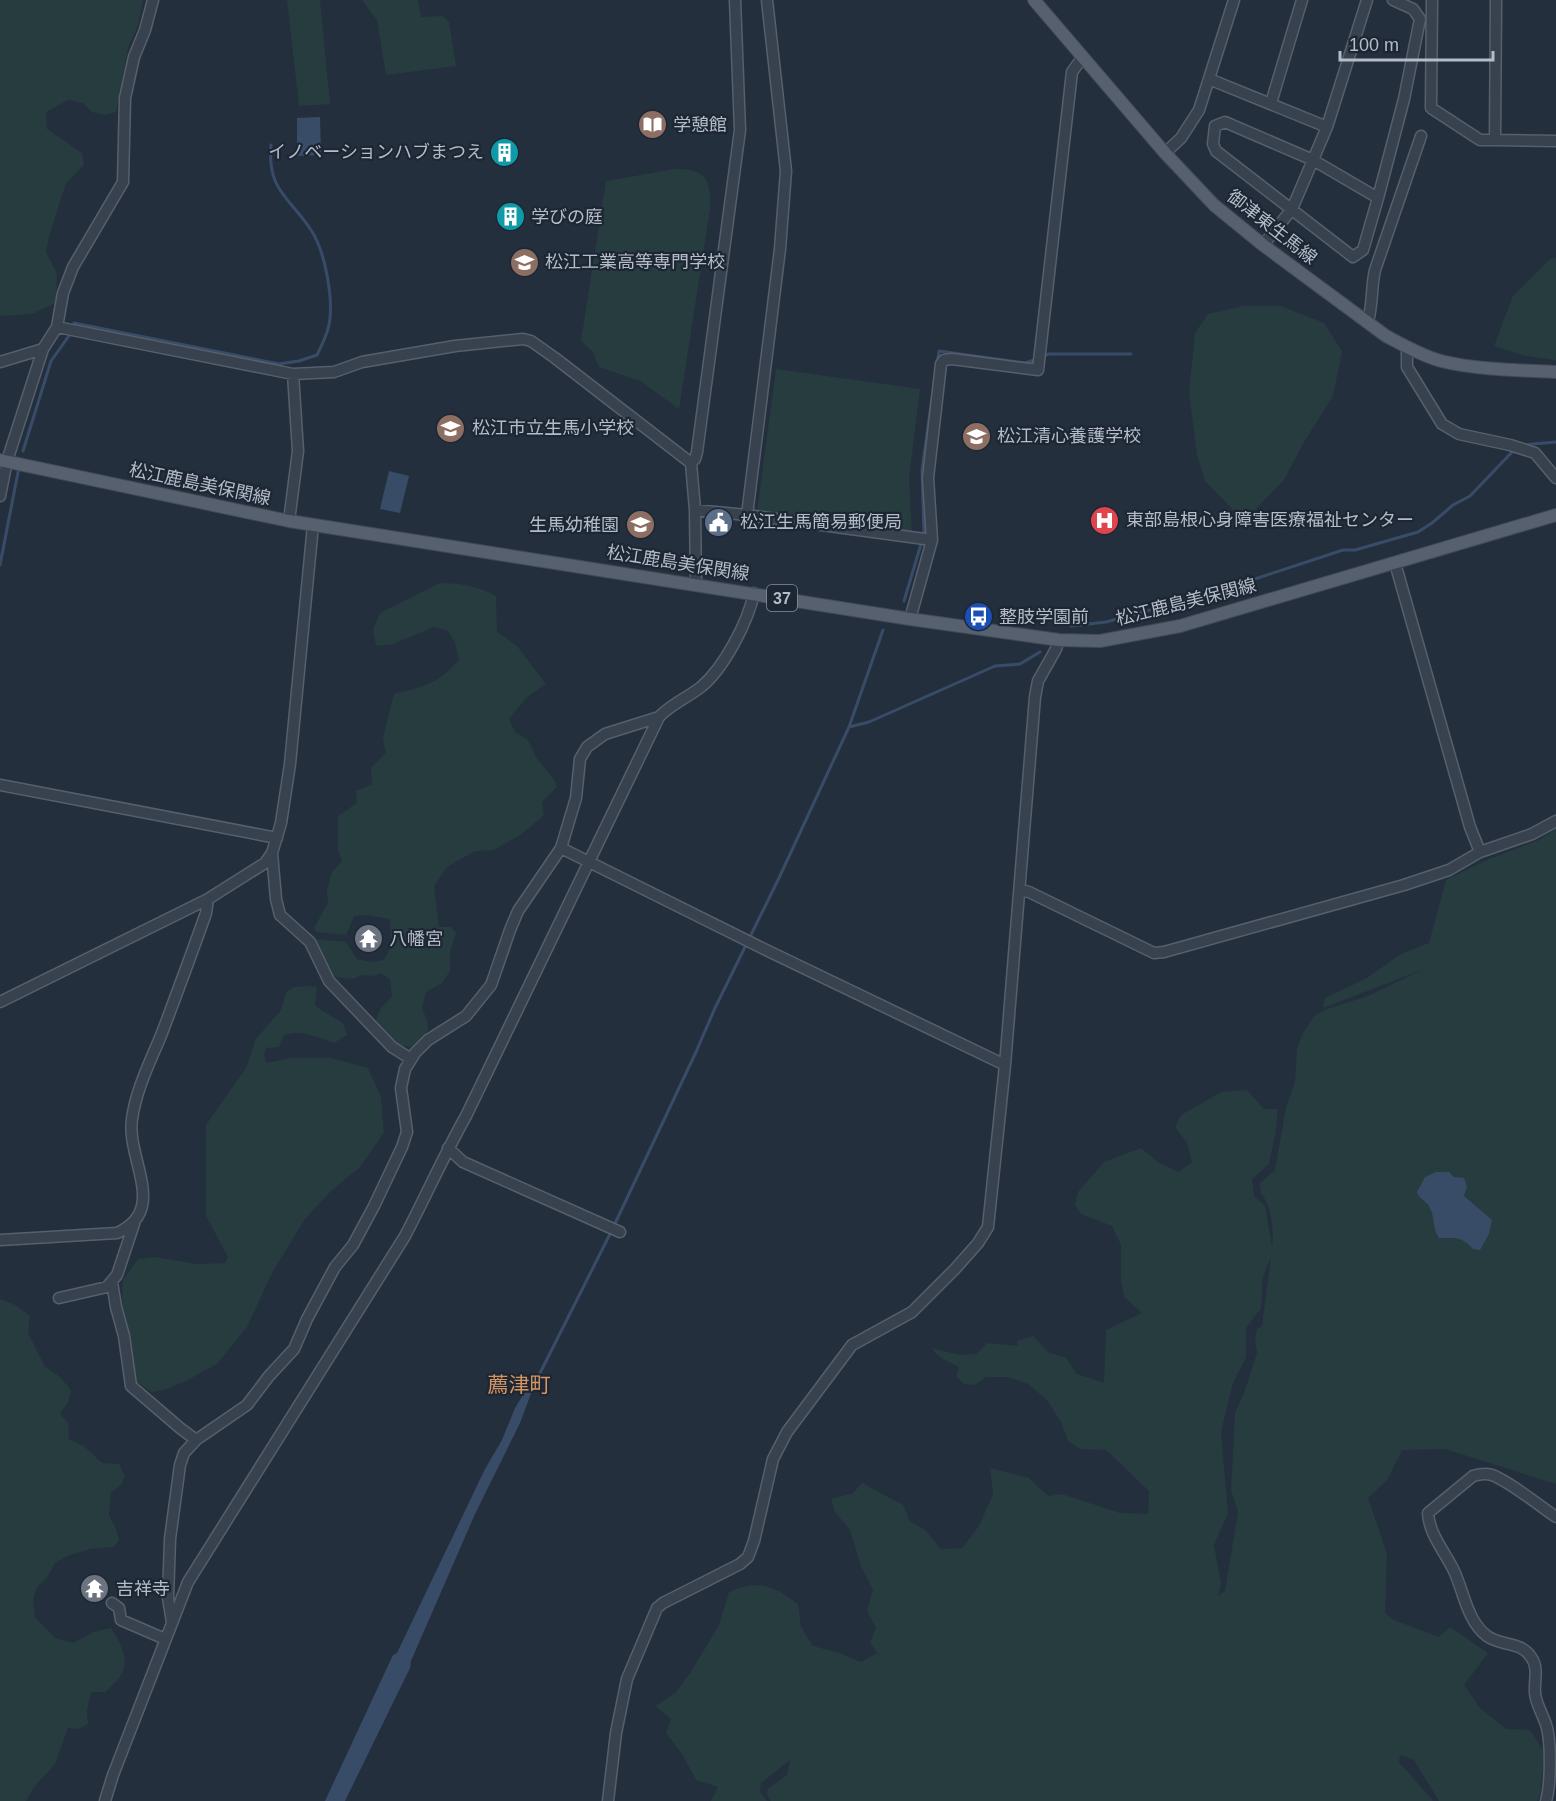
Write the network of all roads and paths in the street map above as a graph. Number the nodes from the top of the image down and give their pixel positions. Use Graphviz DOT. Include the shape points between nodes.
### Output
graph roads {
  1 [pos="153,0"];
  2 [pos="735,0"];
  3 [pos="767,0"];
  4 [pos="1034,0"];
  5 [pos="1234,0"];
  6 [pos="1302,0"];
  7 [pos="1367,0"];
  8 [pos="1393,0"];
  9 [pos="1432,0"];
  10 [pos="1496,0"];
  11 [pos="1082,58"];
  12 [pos="1209,79"];
  13 [pos="1270,103"];
  14 [pos="1327,127"];
  15 [pos="1421,136"];
  16 [pos="1495,140"];
  17 [pos="1556,141"];
  18 [pos="1165,153"];
  19 [pos="1313,160"];
  20 [pos="1378,198"];
  21 [pos="1292,209"];
  22 [pos="1263,245"];
  23 [pos="1368,321"];
  24 [pos="57,327"];
  25 [pos="1407,347"];
  26 [pos="43,350"];
  27 [pos="0,362"];
  28 [pos="1556,372"];
  29 [pos="293,374"];
  30 [pos="4,461"];
  31 [pos="691,463"];
  32 [pos="1556,478"];
  33 [pos="0,496"];
  34 [pos="695,510"];
  35 [pos="747,515"];
  36 [pos="1556,516"];
  37 [pos="289,521"];
  38 [pos="313,525"];
  39 [pos="926,540"];
  40 [pos="1395,563"];
  41 [pos="696,584"];
  42 [pos="754,593"];
  43 [pos="910,619"];
  44 [pos="1059,640"];
  45 [pos="659,717"];
  46 [pos="0,785"];
  47 [pos="1556,821"];
  48 [pos="278,838"];
  49 [pos="561,848"];
  50 [pos="1480,852"];
  51 [pos="272,853"];
  52 [pos="588,862"];
  53 [pos="1020,890"];
  54 [pos="208,899"];
  55 [pos="0,1002"];
  56 [pos="411,1059"];
  57 [pos="1005,1065"];
  58 [pos="448,1148"];
  59 [pos="134,1224"];
  60 [pos="620,1232"];
  61 [pos="0,1240"];
  62 [pos="112,1282"];
  63 [pos="59,1298"];
  64 [pos="196,1440"];
  65 [pos="1556,1517"];
  66 [pos="112,1603"];
  67 [pos="172,1622"];
  68 [pos="165,1639"];
  69 [pos="105,1801"];
  70 [pos="608,1801"];
  71 [pos="1546,1801"];
  1 -- 24 [label="street" via="125,98 123,182 73,267"];
  2 -- 31 [label="street" via="740,129 697,452"];
  3 -- 35 [label="street" via="786,171"];
  4 -- 11 [label="main road, 御津東生馬線"];
  5 -- 12 [label="street"];
  6 -- 13 [label="street"];
  7 -- 14 [label="street"];
  8 -- 20 [label="street" via="1413,9 1420,19"];
  9 -- 16 [label="street" via="1431,108 1480,140"];
  10 -- 16 [label="street"];
  11 -- 18 [label="main road, 御津東生馬線"];
  11 -- 39 [label="street" via="1072,72 1038,370 952,359 941,364 928,478"];
  12 -- 13 [label="street"];
  12 -- 18 [label="street" via="1199,110 1181,138"];
  13 -- 14 [label="street"];
  14 -- 19 [label="street"];
  15 -- 23 [label="street" via="1375,270"];
  16 -- 17 [label="street"];
  18 -- 22 [label="main road, 御津東生馬線" via="1214,205"];
  19 -- 20 [label="street"];
  19 -- 21 [label="street"];
  19 -- 21 [label="street" via="1224,122 1215,126 1216,151"];
  20 -- 21 [label="street" via="1363,250 1353,257"];
  21 -- 22 [label="street"];
  22 -- 23 [label="main road, 御津東生馬線"];
  23 -- 25 [label="main road, 御津東生馬線"];
  24 -- 26 [label="street"];
  24 -- 29 [label="street"];
  25 -- 28 [label="main road, 御津東生馬線" via="1470,366"];
  25 -- 32 [label="street" via="1407,367 1442,424 1459,434 1535,453"];
  26 -- 27 [label="street"];
  26 -- 30 [label="street"];
  29 -- 31 [label="street" via="334,372 362,362 454,346 524,339 555,358"];
  29 -- 37 [label="street" via="298,451"];
  30 -- 33 [label="street"];
  30 -- 37 [label="main road, 松江鹿島美保関線 / 37"];
  31 -- 34 [label="street"];
  34 -- 35 [label="street"];
  34 -- 41 [label="street"];
  35 -- 39 [label="street"];
  36 -- 40 [label="main road, 松江鹿島美保関線 / 37"];
  37 -- 38 [label="main road, 松江鹿島美保関線 / 37"];
  38 -- 41 [label="main road, 松江鹿島美保関線 / 37"];
  38 -- 48 [label="street" via="290,764"];
  39 -- 43 [label="street"];
  40 -- 44 [label="main road, 松江鹿島美保関線 / 37" via="1180,626 1100,641"];
  40 -- 50 [label="street"];
  41 -- 42 [label="main road, 松江鹿島美保関線 / 37"];
  42 -- 43 [label="main road, 松江鹿島美保関線 / 37"];
  42 -- 45 [label="street" via="747,615 715,673"];
  43 -- 44 [label="main road, 松江鹿島美保関線 / 37"];
  44 -- 53 [label="street" via="1038,681 1035,697"];
  45 -- 49 [label="street" via="605,734 587,747 580,759 576,798"];
  45 -- 52 [label="street"];
  46 -- 48 [label="street"];
  47 -- 50 [label="street"];
  48 -- 51 [label="street"];
  49 -- 52 [label="street"];
  49 -- 56 [label="street" via="518,911 484,996 466,1016 428,1040"];
  50 -- 53 [label="street" via="1449,870 1404,885 1154,953"];
  51 -- 54 [label="street" via="265,863"];
  51 -- 56 [label="street" via="280,915 310,942 329,981 392,1047"];
  52 -- 57 [label="street"];
  52 -- 58 [label="street"];
  53 -- 57 [label="street"];
  54 -- 55 [label="street"];
  54 -- 59 [label="street" via="133,1114 132,1146 143,1196"];
  56 -- 64 [label="street" via="401,1088 407,1132 364,1226 335,1267 294,1349 248,1405"];
  57 -- 70 [label="street" via="986,1232 912,1312 852,1345 787,1432 773,1459 748,1557 657,1608 627,1679"];
  58 -- 60 [label="street" via="463,1162"];
  58 -- 67 [label="street" via="405,1236 199,1563"];
  59 -- 61 [label="street" via="117,1233"];
  59 -- 62 [label="street"];
  62 -- 63 [label="street" via="107,1287"];
  62 -- 64 [label="street" via="131,1386"];
  64 -- 67 [label="street" via="180,1465 171,1539 168,1598"];
  65 -- 71 [label="street" via="1492,1475 1482,1474 1473,1476 1428,1513 1433,1533 1479,1628 1494,1640 1514,1645 1531,1657 1536,1670 1535,1694 1549,1738"];
  66 -- 68 [label="street" via="119,1608 121,1620"];
  67 -- 68 [label="street"];
  68 -- 69 [label="street"];
}
